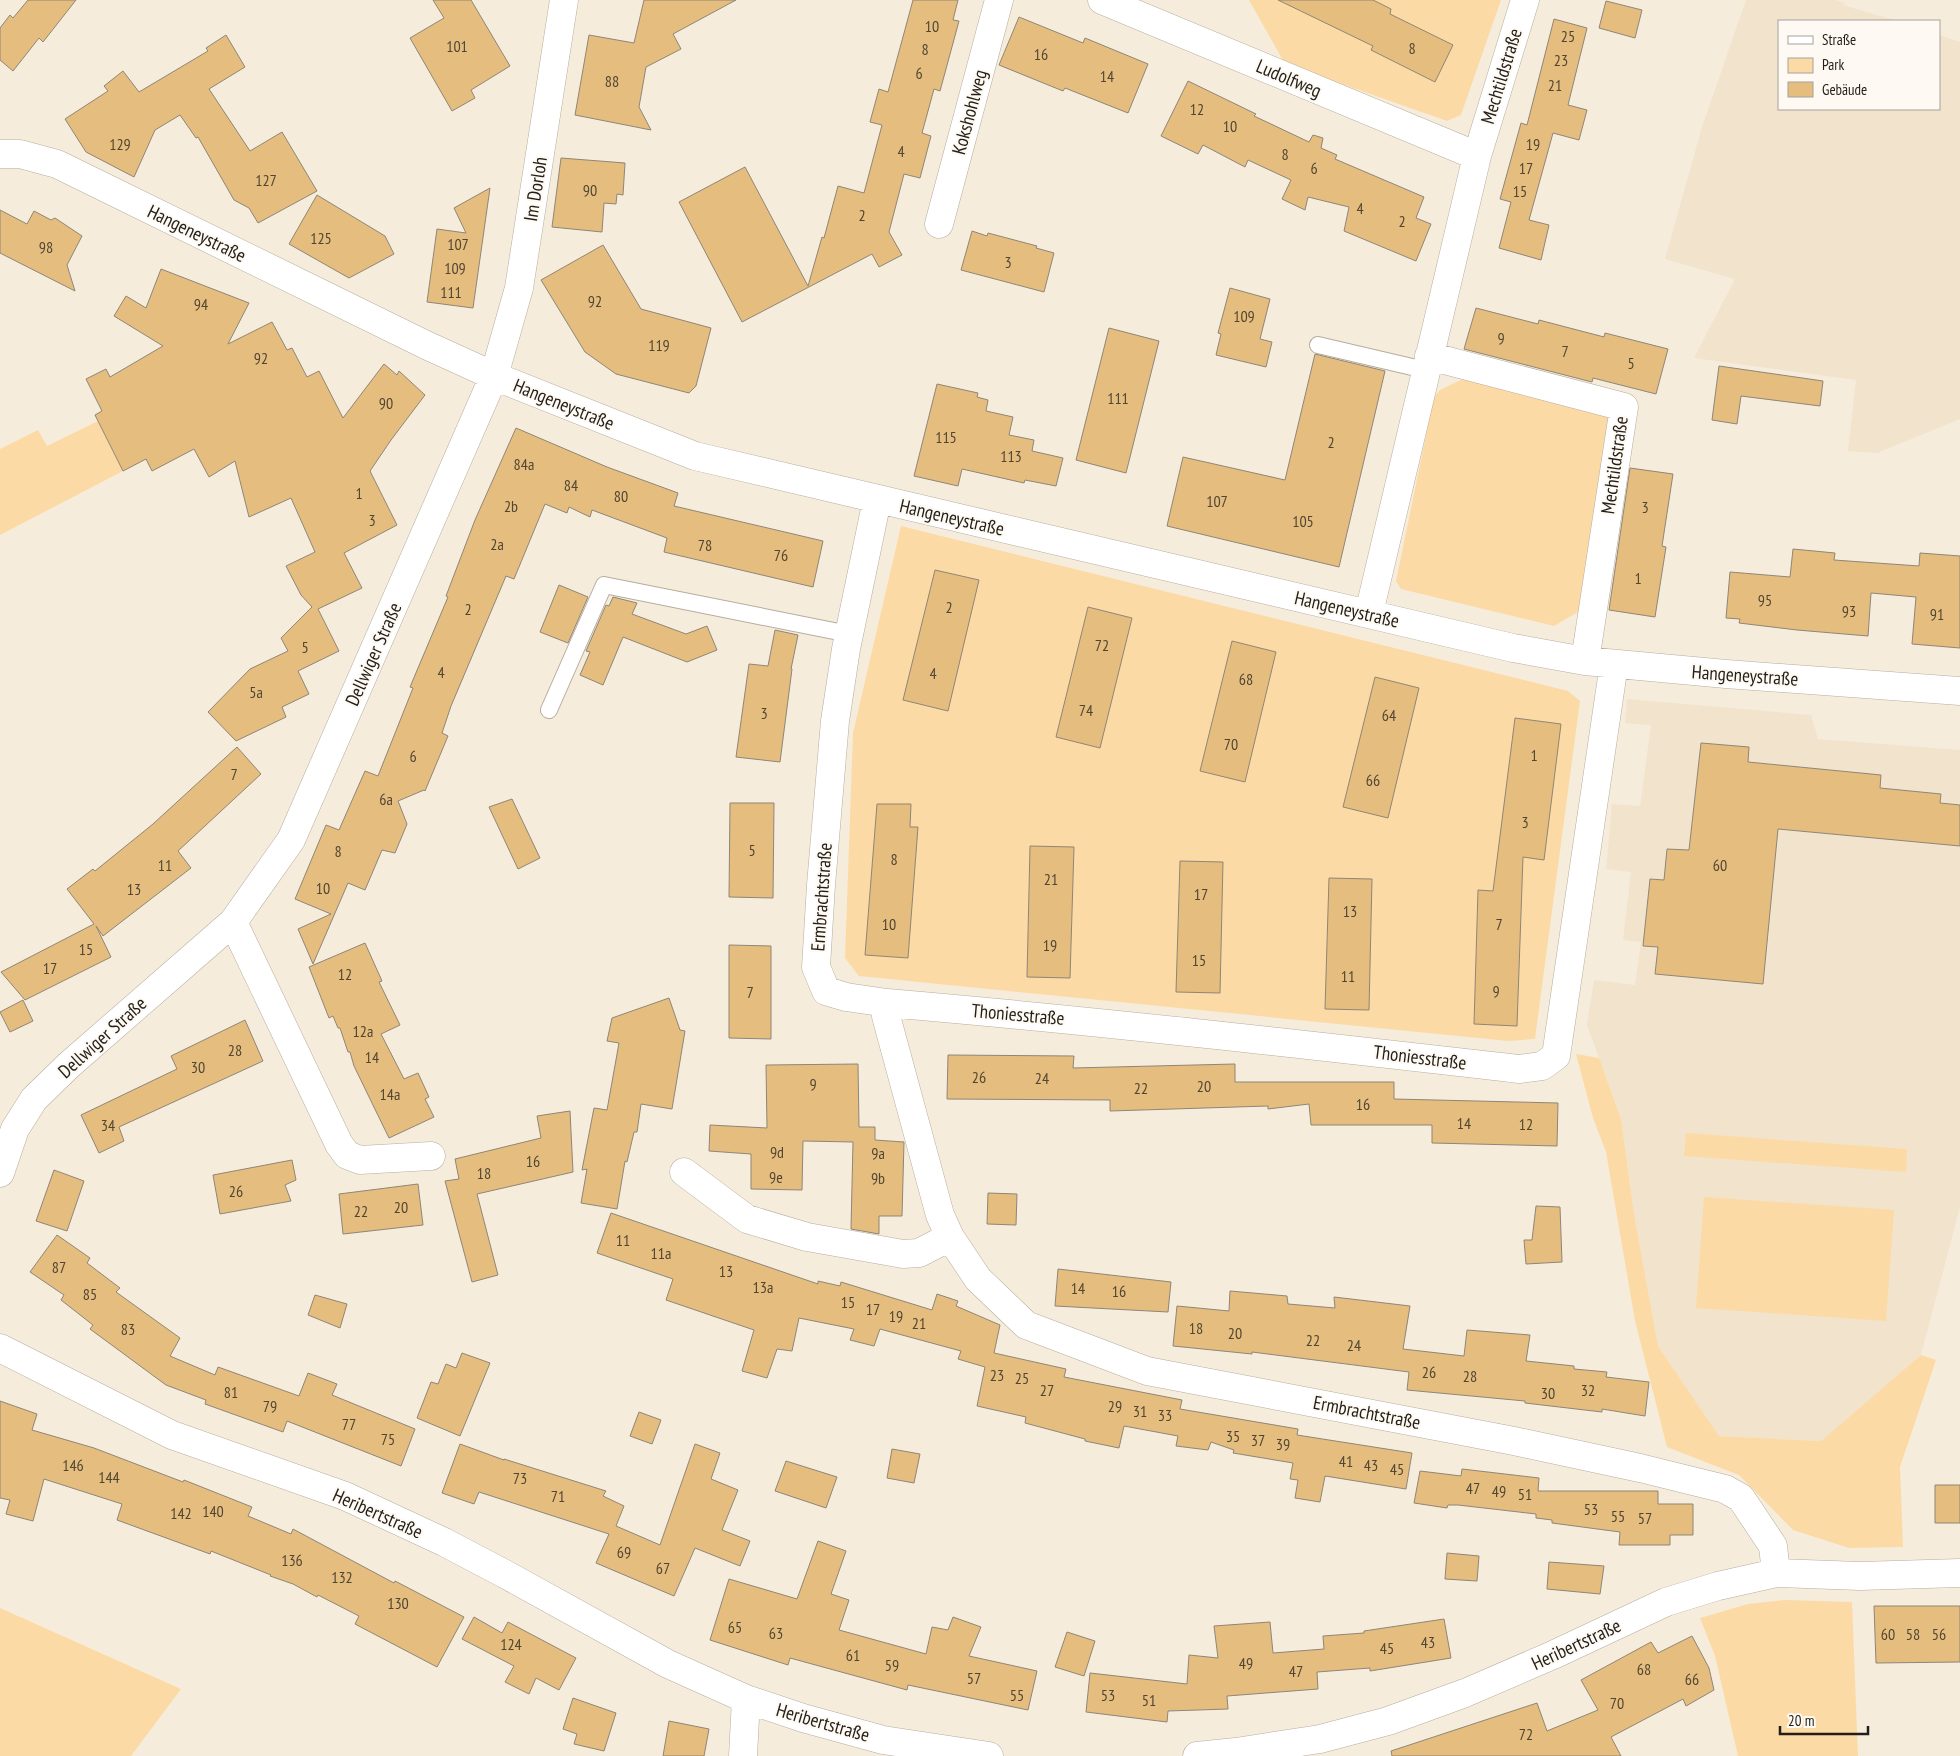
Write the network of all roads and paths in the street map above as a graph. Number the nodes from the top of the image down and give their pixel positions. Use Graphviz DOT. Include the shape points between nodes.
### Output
graph roads {
  1 [pos="564,0"];
  2 [pos="1000,0"];
  3 [pos="1102,0"];
  4 [pos="1525,0"];
  5 [pos="0,154"];
  6 [pos="1477,156"];
  7 [pos="939,224"];
  8 [pos="1318,345"];
  9 [pos="1427,363"];
  10 [pos="494,376"];
  11 [pos="877,500"];
  12 [pos="1369,613"];
  13 [pos="850,634"];
  14 [pos="1585,662"];
  15 [pos="1614,664"];
  16 [pos="1960,691"];
  17 [pos="549,710"];
  18 [pos="233,922"];
  19 [pos="887,1003"];
  20 [pos="431,1156"];
  21 [pos="684,1172"];
  22 [pos="0,1173"];
  23 [pos="950,1237"];
  24 [pos="0,1348"];
  25 [pos="1776,1573"];
  26 [pos="1960,1573"];
  27 [pos="746,1699"];
  28 [pos="743,1756"];
  29 [pos="990,1756"];
  30 [pos="1197,1756"];
  1 -- 10 [label="street, Im Dorloh" via="519,288"];
  2 -- 7 [label="street, Kokshohlweg"];
  3 -- 6 [label="street, Ludolfweg"];
  4 -- 6 [label="street, Mechtildstraße"];
  5 -- 10 [label="street, Hangeneystraße" via="20,154 58,164"];
  6 -- 9 [label="street, Mechtildstraße"];
  8 -- 9 [label="lane"];
  9 -- 12 [label="street, Mechtildstraße"];
  9 -- 14 [label="street, Mechtildstraße" via="1624,407"];
  10 -- 11 [label="street, Hangeneystraße" via="695,456"];
  10 -- 18 [label="street, Dellwiger Straße" via="291,840"];
  11 -- 12 [label="street, Hangeneystraße"];
  11 -- 13 [label="street, Ermbrachtstraße"];
  12 -- 14 [label="street, Hangeneystraße"];
  13 -- 17 [label="lane" via="604,585"];
  13 -- 19 [label="street, Ermbrachtstraße" via="835,721 816,967 826,991 846,998"];
  14 -- 15 [label="street, Hangeneystraße"];
  15 -- 16 [label="street, Hangeneystraße"];
  15 -- 19 [label="street, Thoniesstraße" via="1556,1056 1542,1066 1519,1069 1147,1027"];
  18 -- 20 [label="street" via="347,1155 360,1160"];
  18 -- 22 [label="street, Dellwiger Straße" via="34,1099 15,1129"];
  19 -- 23 [label="street, Ermbrachtstraße" via="886,1016 938,1208"];
  21 -- 23 [label="street" via="747,1219 807,1237 903,1254 919,1253"];
  23 -- 25 [label="street, Ermbrachtstraße" via="978,1279 1026,1325 1147,1371 1514,1441 1725,1489 1741,1498 1773,1546"];
  24 -- 27 [label="street, Heribertstraße" via="172,1435 345,1496 444,1542 668,1664"];
  25 -- 26 [label="street, Heribertstraße" via="1860,1576"];
  25 -- 30 [label="street, Heribertstraße" via="1666,1602 1553,1655 1388,1721 1320,1738"];
  27 -- 28 [label="street"];
  27 -- 29 [label="street, Heribertstraße" via="883,1740"];
}
